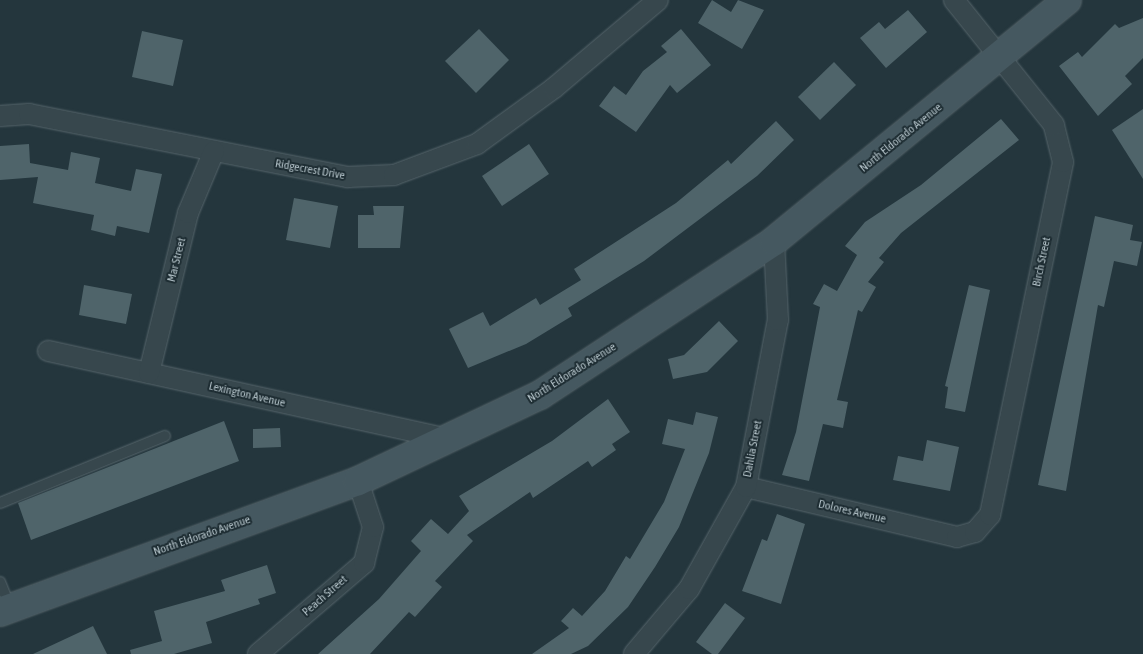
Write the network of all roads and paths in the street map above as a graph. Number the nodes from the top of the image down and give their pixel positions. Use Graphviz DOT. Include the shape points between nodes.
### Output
graph roads {
  1 [pos="658,0"];
  2 [pos="954,0"];
  3 [pos="1067,0"];
  4 [pos="1002,57"];
  5 [pos="0,116"];
  6 [pos="214,151"];
  7 [pos="774,241"];
  8 [pos="48,351"];
  9 [pos="149,373"];
  10 [pos="165,436"];
  11 [pos="447,439"];
  12 [pos="358,481"];
  13 [pos="746,487"];
  14 [pos="0,503"];
  15 [pos="957,537"];
  16 [pos="0,582"];
  17 [pos="5,610"];
  18 [pos="258,654"];
  19 [pos="634,654"];
  1 -- 6 [label="street, Ridgecrest Drive" via="569,76 477,144 394,175 348,177"];
  2 -- 4 [label="street, Birch Street"];
  3 -- 4 [label="street, North Eldorado Avenue"];
  4 -- 7 [label="street, North Eldorado Avenue"];
  4 -- 15 [label="street, Birch Street" via="1054,125 1063,162 990,515 976,532"];
  5 -- 6 [label="street, Ridgecrest Drive" via="29,114"];
  6 -- 9 [label="street, Mar Street" via="188,213"];
  7 -- 11 [label="street, North Eldorado Avenue" via="540,395"];
  7 -- 13 [label="street, Dahlia Street" via="778,320"];
  8 -- 9 [label="street, Lexington Avenue"];
  9 -- 11 [label="street, Lexington Avenue"];
  10 -- 14 [label="lane"];
  11 -- 12 [label="street, North Eldorado Avenue"];
  12 -- 17 [label="street, North Eldorado Avenue"];
  12 -- 18 [label="street, Peach Street" via="373,527 364,563"];
  13 -- 15 [label="street, Dolores Avenue"];
  13 -- 19 [label="street, Dahlia Street" via="689,589"];
  16 -- 17 [label="lane"];
}
